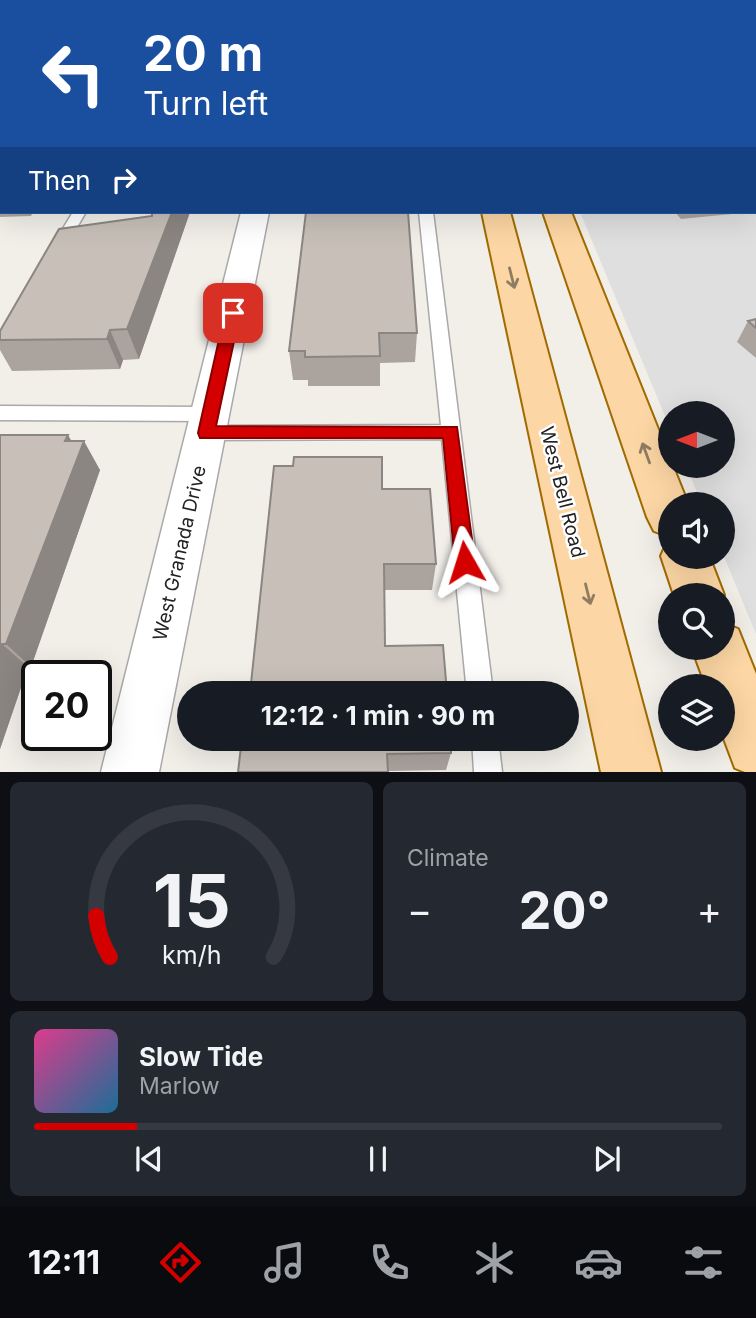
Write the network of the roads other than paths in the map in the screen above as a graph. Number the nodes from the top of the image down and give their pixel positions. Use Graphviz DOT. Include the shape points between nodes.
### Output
graph roads {
  1 [pos="78,214"];
  2 [pos="255,214"];
  3 [pos="426,214"];
  4 [pos="496,214"];
  5 [pos="558,214"];
  6 [pos="53,258"];
  7 [pos="0,414"];
  8 [pos="208,424"];
  9 [pos="451,432"];
  10 [pos="661,492"];
  11 [pos="723,660"];
  12 [pos="479,681"];
  13 [pos="756,747"];
  14 [pos="486,751"];
  15 [pos="130,772"];
  16 [pos="488,772"];
  17 [pos="631,772"];
  1 -- 6 [label="lane"];
  2 -- 8 [label="street, West Granada Drive"];
  3 -- 9 [label="lane"];
  4 -- 17 [label="main road, West Bell Road, one-way"];
  10 -- 5 [label="main road, one-way"];
  7 -- 8 [label="lane"];
  8 -- 9 [label="lane"];
  8 -- 15 [label="street, West Granada Drive"];
  9 -- 12 [label="lane"];
  11 -- 13 [label="main road"];
  14 -- 16 [label="lane"];
}
